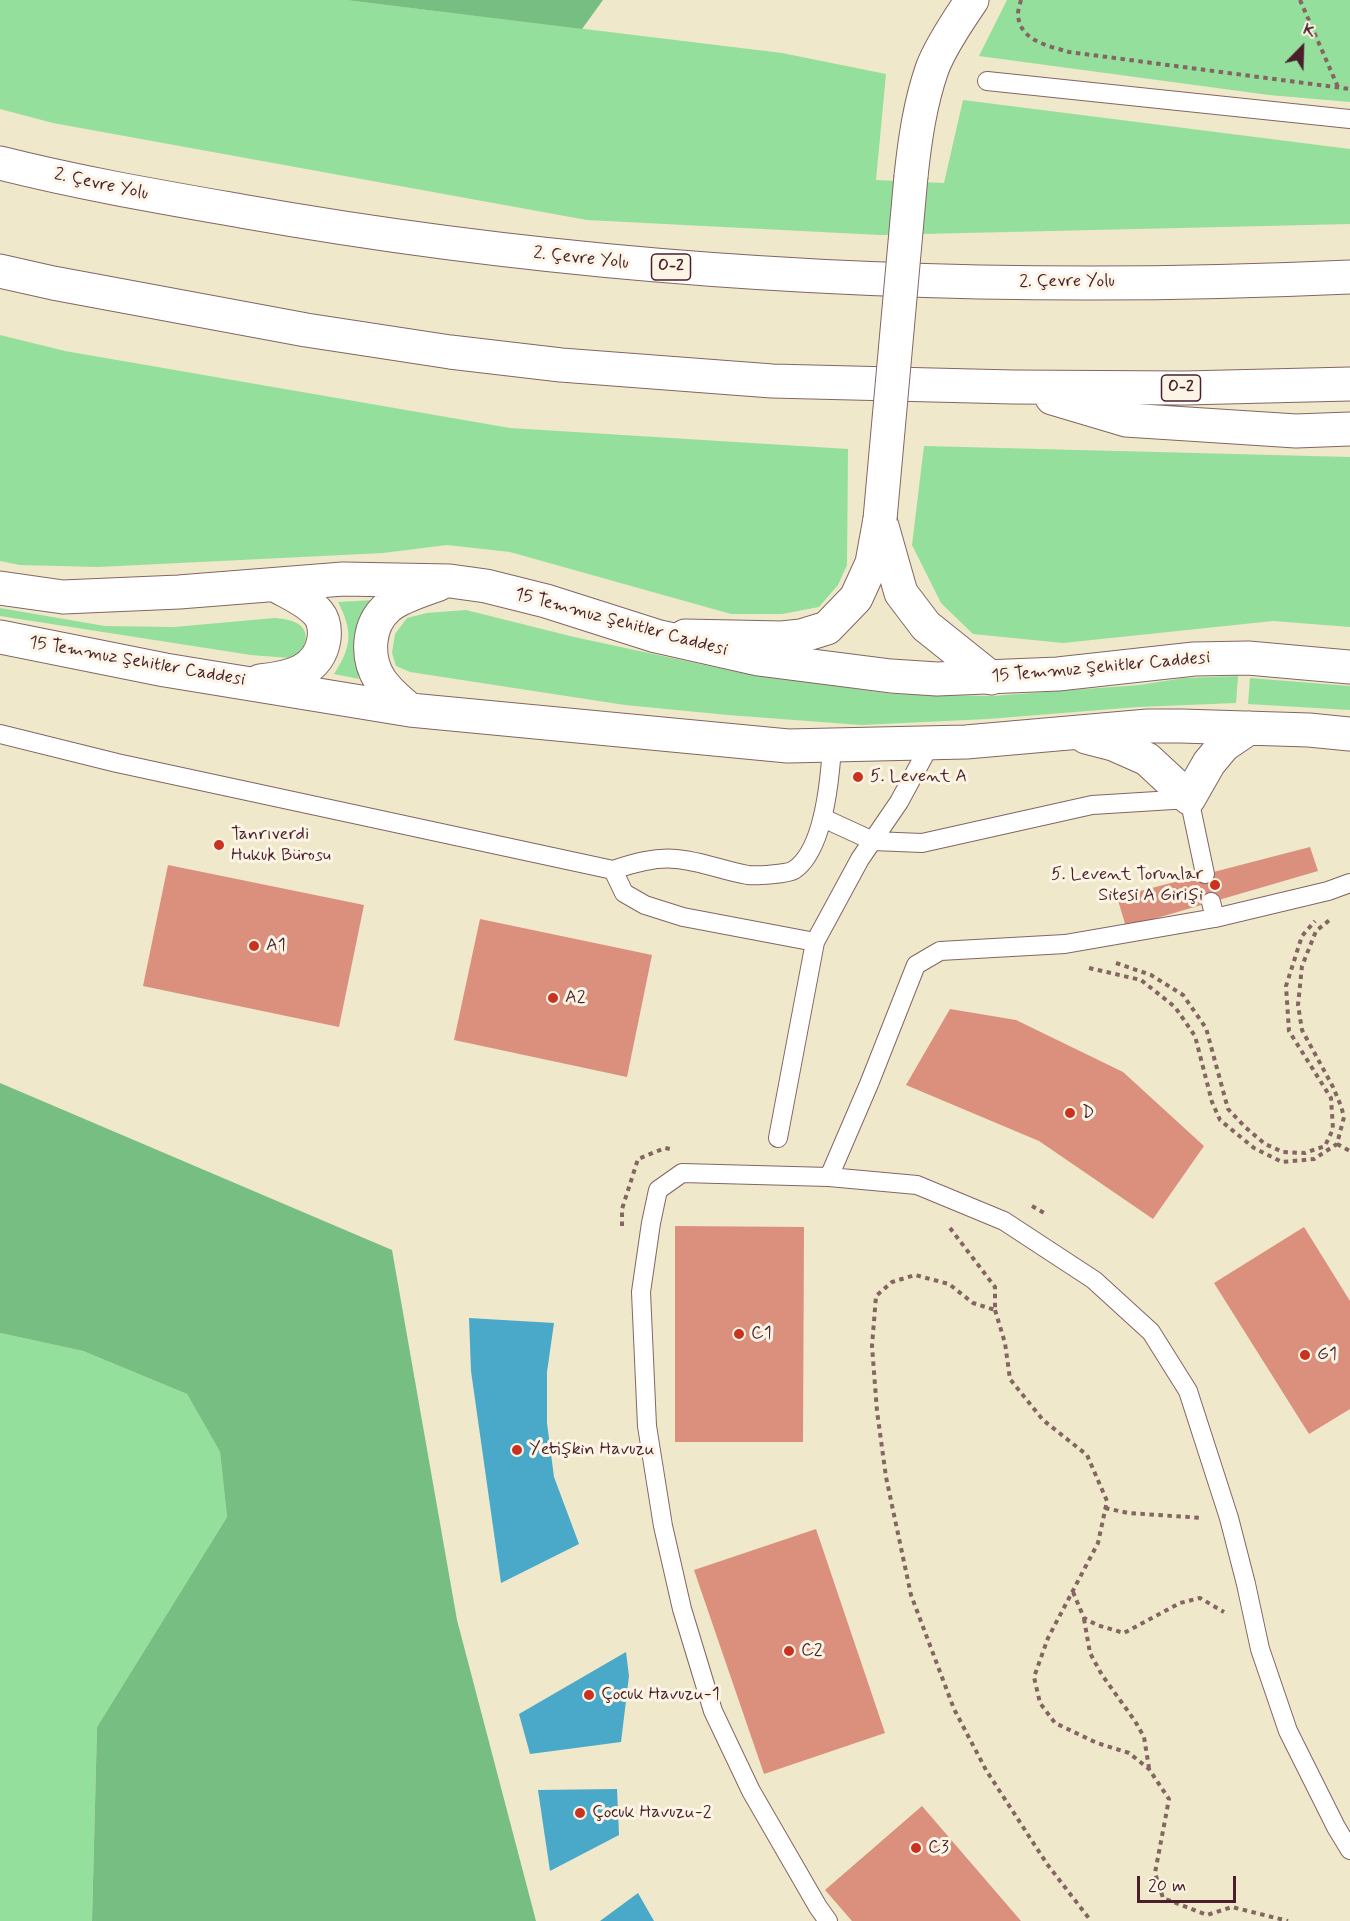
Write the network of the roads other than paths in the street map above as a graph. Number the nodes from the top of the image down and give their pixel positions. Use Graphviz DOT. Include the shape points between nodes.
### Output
graph roads {
  1 [pos="972,0"];
  2 [pos="987,81"];
  3 [pos="1350,119"];
  4 [pos="0,163"];
  5 [pos="0,271"];
  6 [pos="1350,277"];
  7 [pos="1350,384"];
  8 [pos="1013,387"];
  9 [pos="1350,429"];
  10 [pos="880,519"];
  11 [pos="450,581"];
  12 [pos="275,585"];
  13 [pos="0,588"];
  14 [pos="656,636"];
  15 [pos="0,637"];
  16 [pos="1350,667"];
  17 [pos="991,678"];
  18 [pos="247,683"];
  19 [pos="410,710"];
  20 [pos="1249,728"];
  21 [pos="1070,733"];
  22 [pos="0,734"];
  23 [pos="1350,734"];
  24 [pos="930,743"];
  25 [pos="832,746"];
  26 [pos="1189,799"];
  27 [pos="823,818"];
  28 [pos="873,841"];
  29 [pos="613,870"];
  30 [pos="1205,874"];
  31 [pos="1343,891"];
  32 [pos="815,942"];
  33 [pos="778,1138"];
  34 [pos="829,1177"];
  35 [pos="1350,1850"];
  36 [pos="828,1921"];
  1 -- 10 [label="main road, bridge" via="933,67 918,120"];
  2 -- 3 [label="lane"];
  4 -- 6 [label="main road, 2. Çevre Yolu / O-2" via="307,223 485,249 656,266 949,282 1245,282"];
  5 -- 8 [label="main road, O-2" via="306,330 561,365 772,381"];
  7 -- 8 [label="main road, O-2"];
  8 -- 9 [label="main road" via="1126,420 1296,430"];
  10 -- 14 [label="main road" via="872,563 856,598 827,628 782,638"];
  10 -- 17 [label="main road" via="901,593 926,626"];
  11 -- 12 [label="main road, 15 Temmuz Şehitler Caddesi" via="343,579"];
  11 -- 14 [label="main road, 15 Temmuz Şehitler Caddesi" via="546,601"];
  11 -- 19 [label="main road" via="388,607 370,638 379,678"];
  12 -- 13 [label="main road, 15 Temmuz Şehitler Caddesi" via="63,597"];
  12 -- 18 [label="main road" via="319,613 325,629 322,650 312,665 294,674"];
  14 -- 17 [label="main road, 15 Temmuz Şehitler Caddesi" via="758,659 880,675"];
  15 -- 18 [label="main road, 15 Temmuz Şehitler Caddesi"];
  16 -- 17 [label="main road, 15 Temmuz Şehitler Caddesi" via="1248,658 1194,659"];
  18 -- 19 [label="main road, 15 Temmuz Şehitler Caddesi"];
  19 -- 25 [label="main road, 15 Temmuz Şehitler Caddesi" via="788,746"];
  20 -- 21 [label="main road, 15 Temmuz Şehitler Caddesi" via="1148,726"];
  20 -- 23 [label="main road, 15 Temmuz Şehitler Caddesi"];
  20 -- 26 [label="main road" via="1224,745"];
  21 -- 24 [label="main road, 15 Temmuz Şehitler Caddesi"];
  21 -- 26 [label="main road" via="1113,744 1147,759"];
  22 -- 29 [label="lane"];
  24 -- 25 [label="main road, 15 Temmuz Şehitler Caddesi"];
  24 -- 28 [label="lane" via="900,802"];
  25 -- 27 [label="lane"];
  26 -- 28 [label="lane" via="1092,805 922,843"];
  26 -- 30 [label="lane"];
  27 -- 28 [label="lane"];
  27 -- 29 [label="lane" via="806,858 792,872 751,875 676,859 641,861"];
  28 -- 32 [label="lane"];
  29 -- 32 [label="lane" via="624,893 645,905 683,917"];
  31 -- 34 [label="lane" via="1213,910 1065,944 940,951 916,965"];
  32 -- 33 [label="lane"];
  34 -- 35 [label="lane" via="917,1185 1004,1221 1094,1280 1150,1332 1188,1391 1229,1518 1260,1649 1288,1731"];
  34 -- 36 [label="lane" via="682,1173 658,1190 641,1292 647,1426 663,1526 682,1609 713,1712 751,1791"];
}
